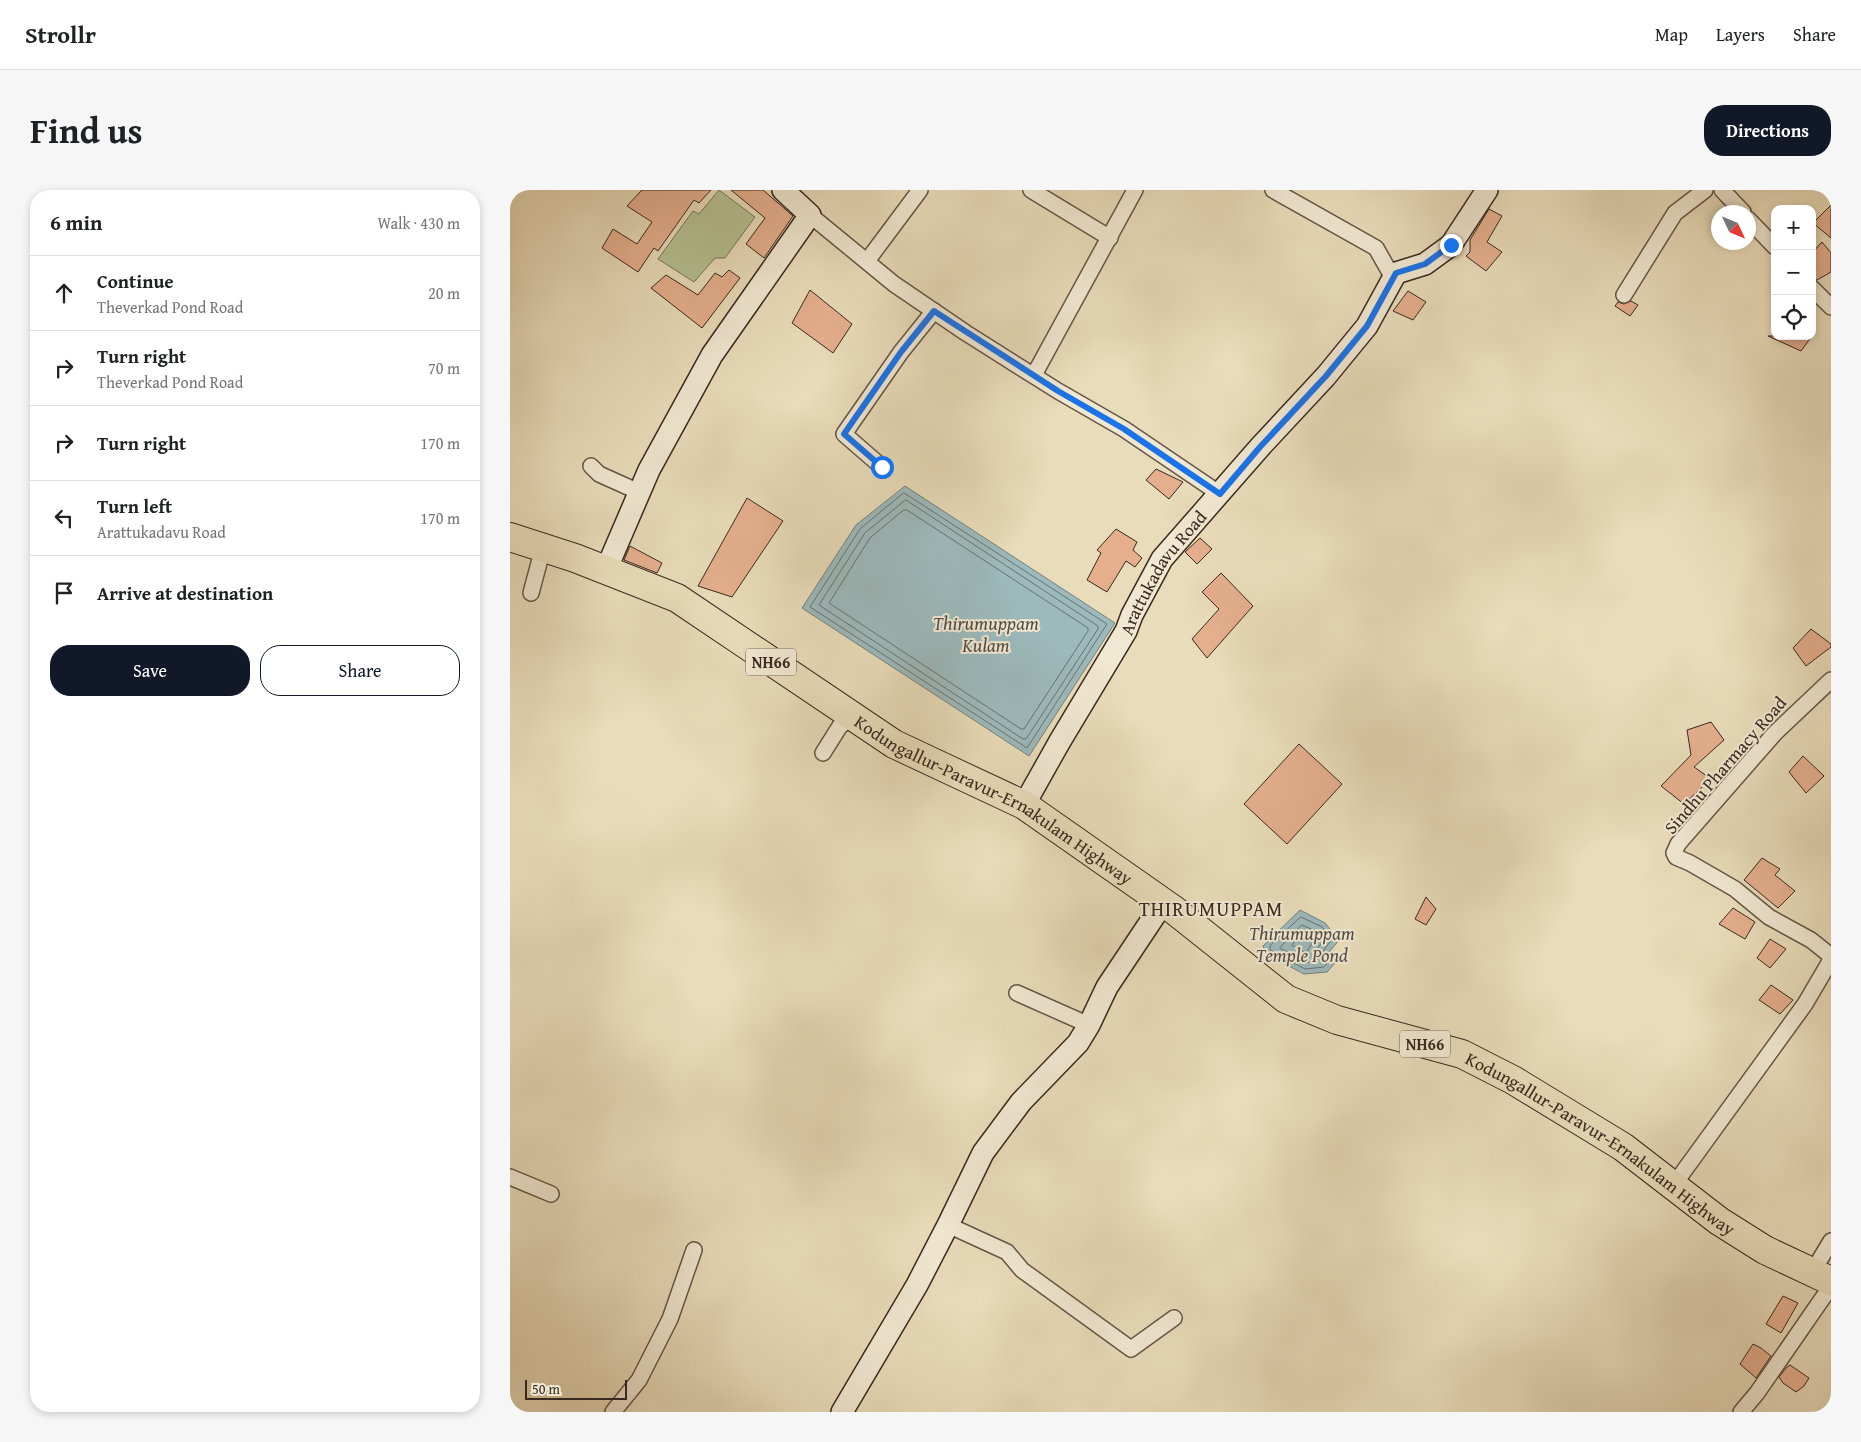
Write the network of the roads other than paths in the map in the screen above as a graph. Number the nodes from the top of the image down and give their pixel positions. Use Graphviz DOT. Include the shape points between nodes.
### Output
graph roads {
  1 [pos="783,190"];
  2 [pos="920,190"];
  3 [pos="1031,190"];
  4 [pos="1135,190"];
  5 [pos="1273,190"];
  6 [pos="1488,190"];
  7 [pos="1705,190"];
  8 [pos="1722,190"];
  9 [pos="1301,197"];
  10 [pos="1736,205"];
  11 [pos="810,215"];
  12 [pos="1756,227"];
  13 [pos="1110,238"];
  14 [pos="1771,243"];
  15 [pos="867,261"];
  16 [pos="1393,278"];
  17 [pos="1816,292"];
  18 [pos="1624,295"];
  19 [pos="1831,307"];
  20 [pos="934,311"];
  21 [pos="1034,375"];
  22 [pos="591,466"];
  23 [pos="882,467"];
  24 [pos="639,492"];
  25 [pos="1220,494"];
  26 [pos="510,538"];
  27 [pos="543,548"];
  28 [pos="606,570"];
  29 [pos="531,593"];
  30 [pos="1831,680"];
  31 [pos="853,717"];
  32 [pos="823,753"];
  33 [pos="1024,805"];
  34 [pos="1163,903"];
  35 [pos="1017,992"];
  36 [pos="1089,1025"];
  37 [pos="510,1177"];
  38 [pos="1673,1186"];
  39 [pos="551,1194"];
  40 [pos="948,1225"];
  41 [pos="1831,1241"];
  42 [pos="694,1250"];
  43 [pos="1825,1279"];
  44 [pos="1174,1318"];
  45 [pos="613,1412"];
  46 [pos="842,1412"];
  47 [pos="1741,1412"];
  1 -- 11 [label="street"];
  2 -- 15 [label="street"];
  3 -- 13 [label="street"];
  4 -- 13 [label="street"];
  5 -- 9 [label="street"];
  6 -- 16 [label="street" via="1451,245 1425,264 1396,273"];
  7 -- 18 [label="street" via="1675,213"];
  8 -- 10 [label="street"];
  9 -- 16 [label="street" via="1376,248"];
  11 -- 15 [label="street"];
  11 -- 24 [label="street" via="712,355"];
  12 -- 14 [label="street"];
  13 -- 21 [label="street"];
  15 -- 20 [label="street"];
  16 -- 25 [label="street, Arattukadavu Road" via="1367,326"];
  17 -- 19 [label="street"];
  20 -- 21 [label="street"];
  20 -- 23 [label="street" via="844,434"];
  21 -- 25 [label="street" via="1124,429"];
  22 -- 24 [label="street" via="599,474"];
  24 -- 28 [label="street"];
  25 -- 33 [label="street, Arattukadavu Road" via="1162,560 1126,631"];
  26 -- 27 [label="highway, Kodungallur-Paravur-Ernakulam Highway / NH66"];
  27 -- 28 [label="highway, Kodungallur-Paravur-Ernakulam Highway / NH66"];
  27 -- 29 [label="street"];
  28 -- 31 [label="highway, Kodungallur-Paravur-Ernakulam Highway / NH66" via="677,598"];
  30 -- 38 [label="street, Sindhu Pharmacy Road" via="1753,756 1678,844 1674,853 1735,889 1769,917 1811,940 1831,956 1805,1004"];
  31 -- 32 [label="street" via="840,726"];
  31 -- 33 [label="highway, Kodungallur-Paravur-Ernakulam Highway / NH66" via="894,744"];
  33 -- 34 [label="highway, Kodungallur-Paravur-Ernakulam Highway / NH66"];
  34 -- 36 [label="street" via="1107,987"];
  34 -- 38 [label="highway, Kodungallur-Paravur-Ernakulam Highway / NH66" via="1286,999 1337,1020 1462,1054 1513,1080 1623,1147"];
  35 -- 36 [label="street"];
  36 -- 40 [label="street" via="1078,1043 1021,1102 983,1152"];
  37 -- 39 [label="street"];
  38 -- 43 [label="highway, Kodungallur-Paravur-Ernakulam Highway / NH66" via="1765,1250"];
  40 -- 44 [label="street" via="1007,1252 1022,1270 1131,1349"];
  40 -- 46 [label="street"];
  41 -- 43 [label="street"];
  42 -- 45 [label="street" via="670,1319 639,1380"];
  43 -- 47 [label="street" via="1757,1393"];
}
